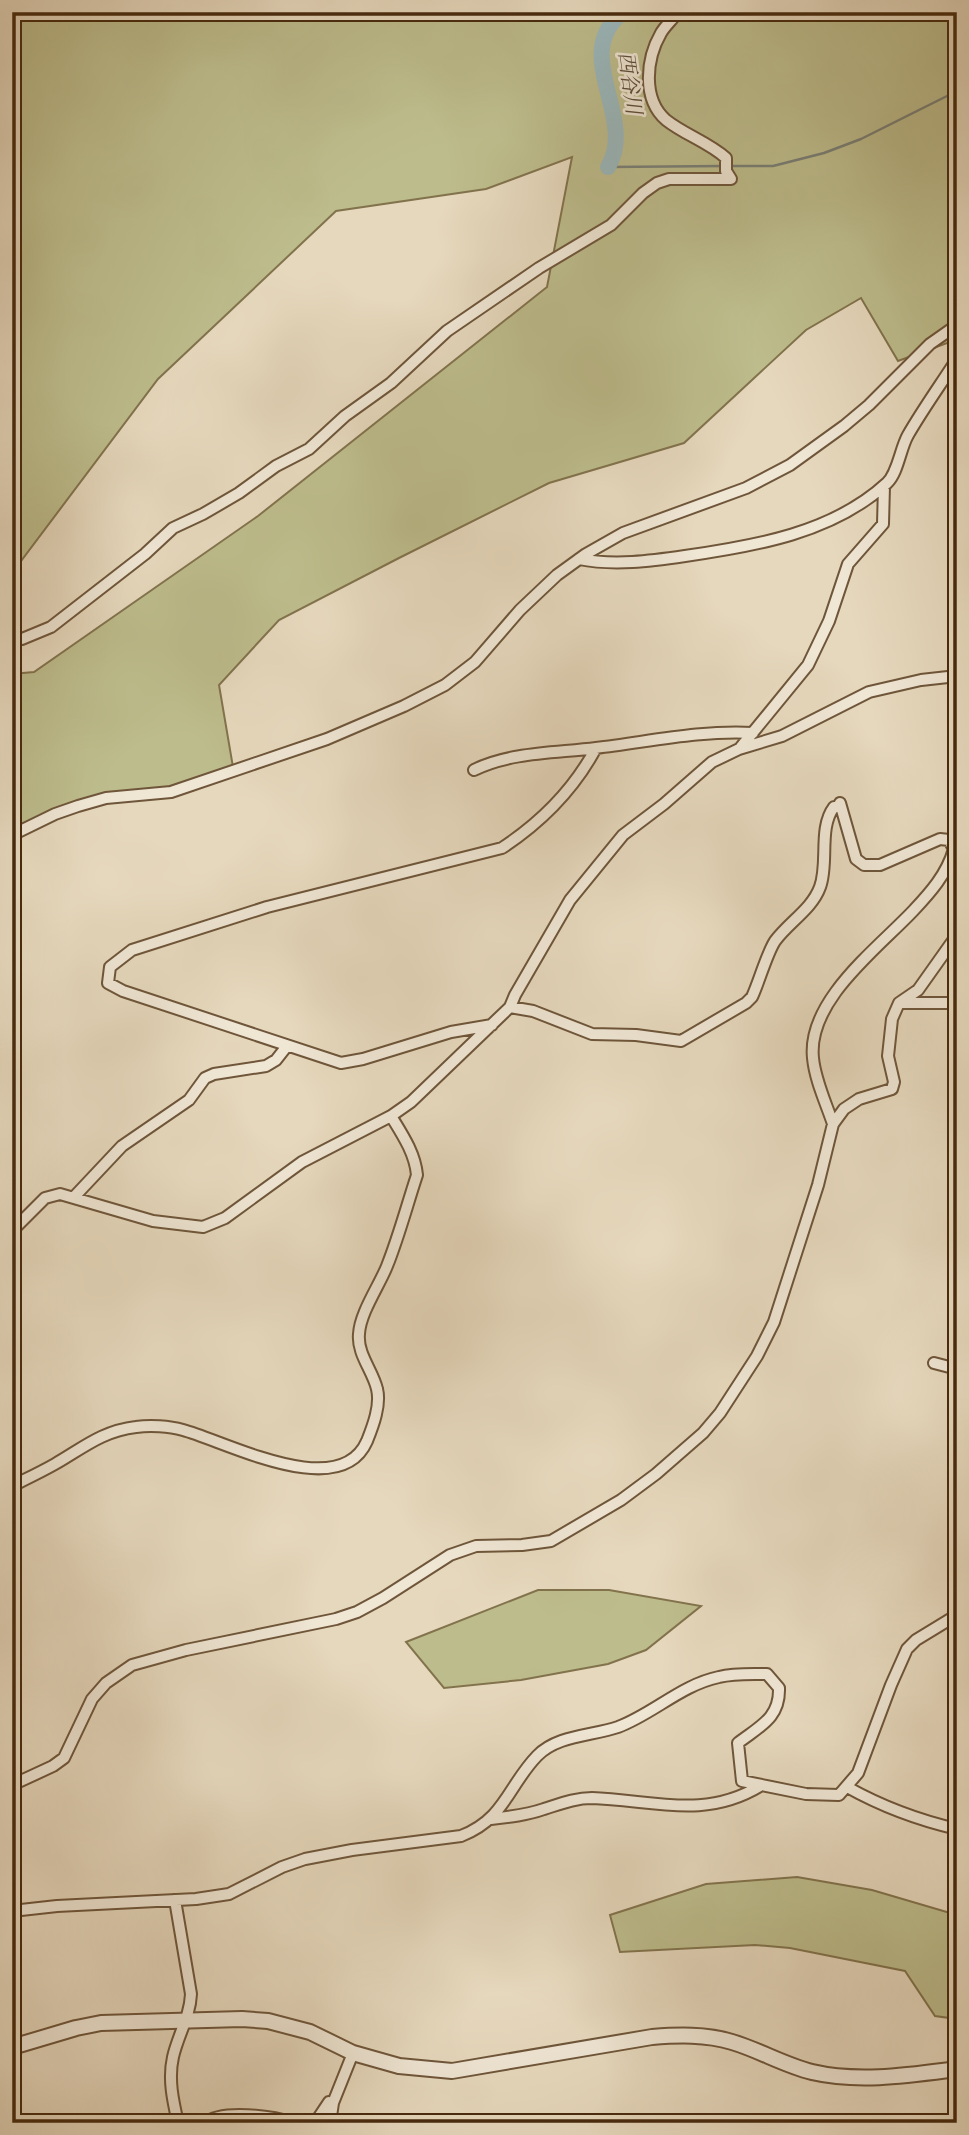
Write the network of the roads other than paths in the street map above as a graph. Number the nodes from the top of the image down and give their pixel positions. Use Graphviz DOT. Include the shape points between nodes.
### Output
graph roads {
  1 [pos="678,12"];
  2 [pos="957,325"];
  3 [pos="957,359"];
  4 [pos="884,486"];
  5 [pos="579,559"];
  6 [pos="12,638"];
  7 [pos="957,676"];
  8 [pos="752,733"];
  9 [pos="596,748"];
  10 [pos="739,749"];
  11 [pos="474,770"];
  12 [pos="12,835"];
  13 [pos="957,935"];
  14 [pos="899,1003"];
  15 [pos="957,1003"];
  16 [pos="510,1007"];
  17 [pos="492,1025"];
  18 [pos="288,1046"];
  19 [pos="391,1116"];
  20 [pos="834,1124"];
  21 [pos="74,1197"];
  22 [pos="12,1231"];
  23 [pos="934,1363"];
  24 [pos="957,1369"];
  25 [pos="12,1486"];
  26 [pos="957,1615"];
  27 [pos="12,1785"];
  28 [pos="760,1786"];
  29 [pos="847,1787"];
  30 [pos="491,1819"];
  31 [pos="957,1829"];
  32 [pos="175,1900"];
  33 [pos="12,1911"];
  34 [pos="187,2019"];
  35 [pos="12,2047"];
  36 [pos="354,2053"];
  37 [pos="957,2069"];
  38 [pos="333,2103"];
  39 [pos="178,2123"];
  40 [pos="205,2123"];
  41 [pos="293,2123"];
  42 [pos="315,2123"];
  43 [pos="330,2123"];
  1 -- 6 [label="street" via="654,46 652,101 665,119 726,158 726,171 732,179 657,183 611,225 447,331 309,449 173,528 51,627 22,639"];
  2 -- 5 [label="street" via="930,344 844,426 790,465 746,488 624,533"];
  3 -- 4 [label="street" via="906,437"];
  4 -- 5 [label="street" via="830,520 751,547 639,561"];
  4 -- 8 [label="street" via="883,524 848,564 829,621 807,665"];
  5 -- 12 [label="street" via="520,610 466,670 404,706 327,739 189,787 97,801 55,814"];
  7 -- 10 [label="street" via="869,692 782,736"];
  8 -- 9 [label="street" via="670,737"];
  8 -- 10 [label="street"];
  9 -- 11 [label="street" via="518,757"];
  9 -- 18 [label="street" via="583,772 555,804 502,848 267,907 132,950 110,967 108,983 122,991"];
  10 -- 16 [label="street" via="712,762 623,835 570,900"];
  13 -- 14 [label="street" via="918,990"];
  14 -- 15 [label="street"];
  14 -- 20 [label="street" via="892,1018 888,1056 892,1089 859,1099 844,1109"];
  16 -- 17 [label="street"];
  16 -- 20 [label="street" via="592,1034 681,1041 752,997 773,943 815,900 834,807 840,803 856,859 864,865 880,865 940,839 949,840 954,849 950,864 930,892 849,976 818,1020 813,1059"];
  17 -- 18 [label="street" via="341,1063"];
  17 -- 19 [label="street"];
  18 -- 21 [label="street" via="265,1066 205,1078 189,1100 122,1146"];
  19 -- 21 [label="street" via="302,1162 225,1219 203,1227 153,1221"];
  19 -- 25 [label="street" via="408,1145 417,1175 358,1336 378,1390 369,1438 358,1457 321,1468 288,1465 182,1429 137,1427 96,1438"];
  20 -- 27 [label="street" via="774,1322 757,1356 703,1433 656,1474 551,1541 477,1546 450,1555 357,1612 132,1665 92,1699 64,1758"];
  21 -- 22 [label="street" via="45,1198"];
  23 -- 24 [label="street"];
  26 -- 29 [label="street" via="907,1649 858,1773"];
  28 -- 29 [label="street" via="839,1795"];
  28 -- 30 [label="street" via="742,1797 691,1807 593,1798"];
  28 -- 30 [label="street" via="743,1781 738,1743 775,1713 779,1688 767,1674 733,1674 704,1681 622,1725 553,1745 538,1755"];
  29 -- 31 [label="street" via="872,1801"];
  30 -- 32 [label="street" via="461,1836 305,1859 229,1894"];
  32 -- 33 [label="street"];
  32 -- 34 [label="street" via="191,1994"];
  34 -- 35 [label="street" via="101,2024"];
  34 -- 36 [label="street" via="268,2021 310,2032"];
  34 -- 39 [label="street" via="171,2070"];
  36 -- 37 [label="street" via="399,2066 452,2070 679,2035 732,2042 790,2066 835,2076"];
  36 -- 38 [label="street"];
  38 -- 42 [label="street" via="329,2102"];
  38 -- 43 [label="street"];
  40 -- 41 [label="street" via="228,2116 270,2116"];
}
